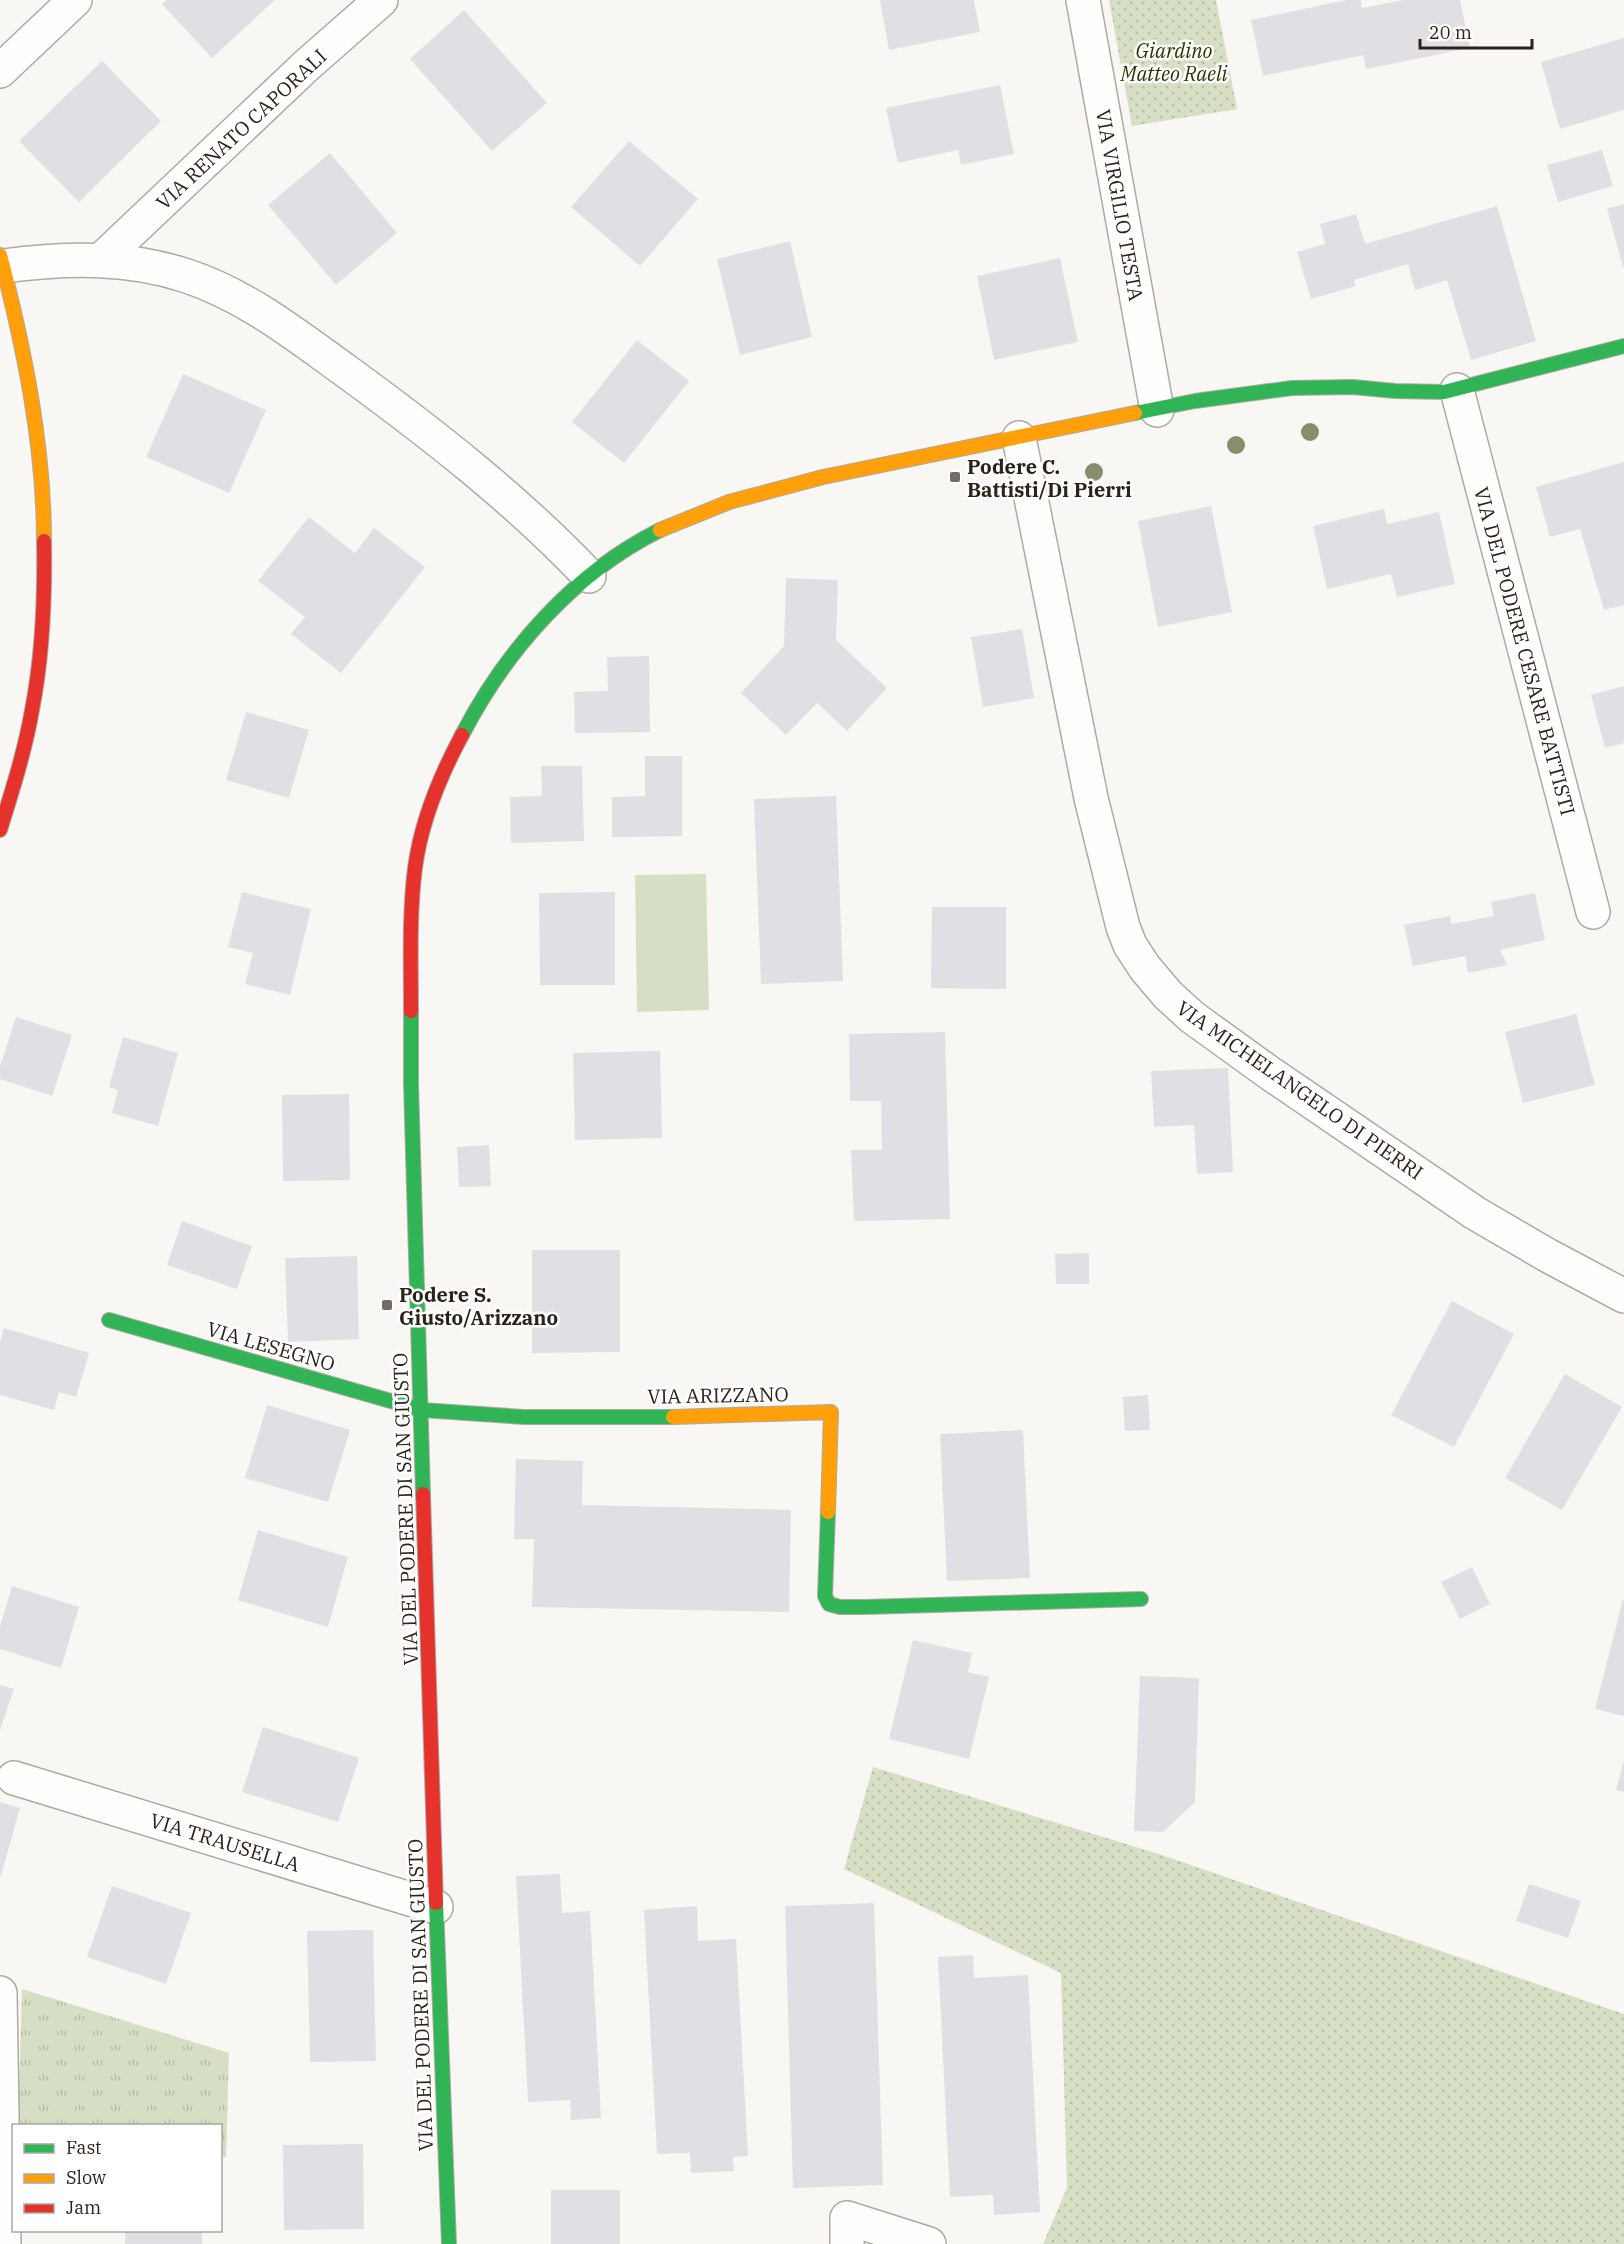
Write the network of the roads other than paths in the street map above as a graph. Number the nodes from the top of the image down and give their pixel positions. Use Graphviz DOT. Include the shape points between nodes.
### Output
graph roads {
  1 [pos="75,0"];
  2 [pos="381,0"];
  3 [pos="1083,0"];
  4 [pos="0,71"];
  5 [pos="102,260"];
  6 [pos="2,261"];
  7 [pos="1624,346"];
  8 [pos="1457,390"];
  9 [pos="1156,410"];
  10 [pos="1019,438"];
  11 [pos="589,576"];
  12 [pos="11,762"];
  13 [pos="0,830"];
  14 [pos="1593,912"];
  15 [pos="1624,1296"];
  16 [pos="109,1320"];
  17 [pos="422,1410"];
  18 [pos="1141,1599"];
  19 [pos="14,1778"];
  20 [pos="436,1907"];
  21 [pos="0,1993"];
  22 [pos="4,2244"];
  23 [pos="450,2244"];
  24 [pos="847,2244"];
  25 [pos="929,2244"];
  1 -- 4 [label="street"];
  2 -- 5 [label="street, VIA RENATO CAPORALI"];
  3 -- 9 [label="street, VIA VIRGILIO TESTA"];
  5 -- 6 [label="street"];
  5 -- 11 [label="street" via="186,276 269,315 415,422 532,521"];
  6 -- 12 [label="street" via="34,411 43,500 45,597 35,695"];
  7 -- 8 [label="street"];
  8 -- 9 [label="street" via="1430,393 1353,387 1292,388 1242,393"];
  8 -- 14 [label="street, VIA DEL PODERE CESARE BATTISTI"];
  9 -- 10 [label="street"];
  10 -- 11 [label="street" via="777,487 710,508 654,533"];
  10 -- 15 [label="street, VIA MICHELANGELO DI PIERRI" via="1094,809 1123,927 1145,968 1192,1017 1335,1118 1475,1213"];
  11 -- 17 [label="street, VIA DEL PODERE DI SAN GIUSTO" via="559,600 533,629 478,704 440,781 419,847 412,891 411,1084"];
  12 -- 13 [label="street"];
  16 -- 17 [label="street, VIA LESEGNO"];
  17 -- 18 [label="street, VIA ARIZZANO" via="549,1417 831,1412 825,1596 829,1604 840,1607"];
  17 -- 20 [label="street, VIA DEL PODERE DI SAN GIUSTO"];
  19 -- 20 [label="street, VIA TRAUSELLA"];
  20 -- 23 [label="street, VIA DEL PODERE DI SAN GIUSTO"];
  21 -- 22 [label="street"];
  24 -- 25 [label="street" via="847,2218"];
}
